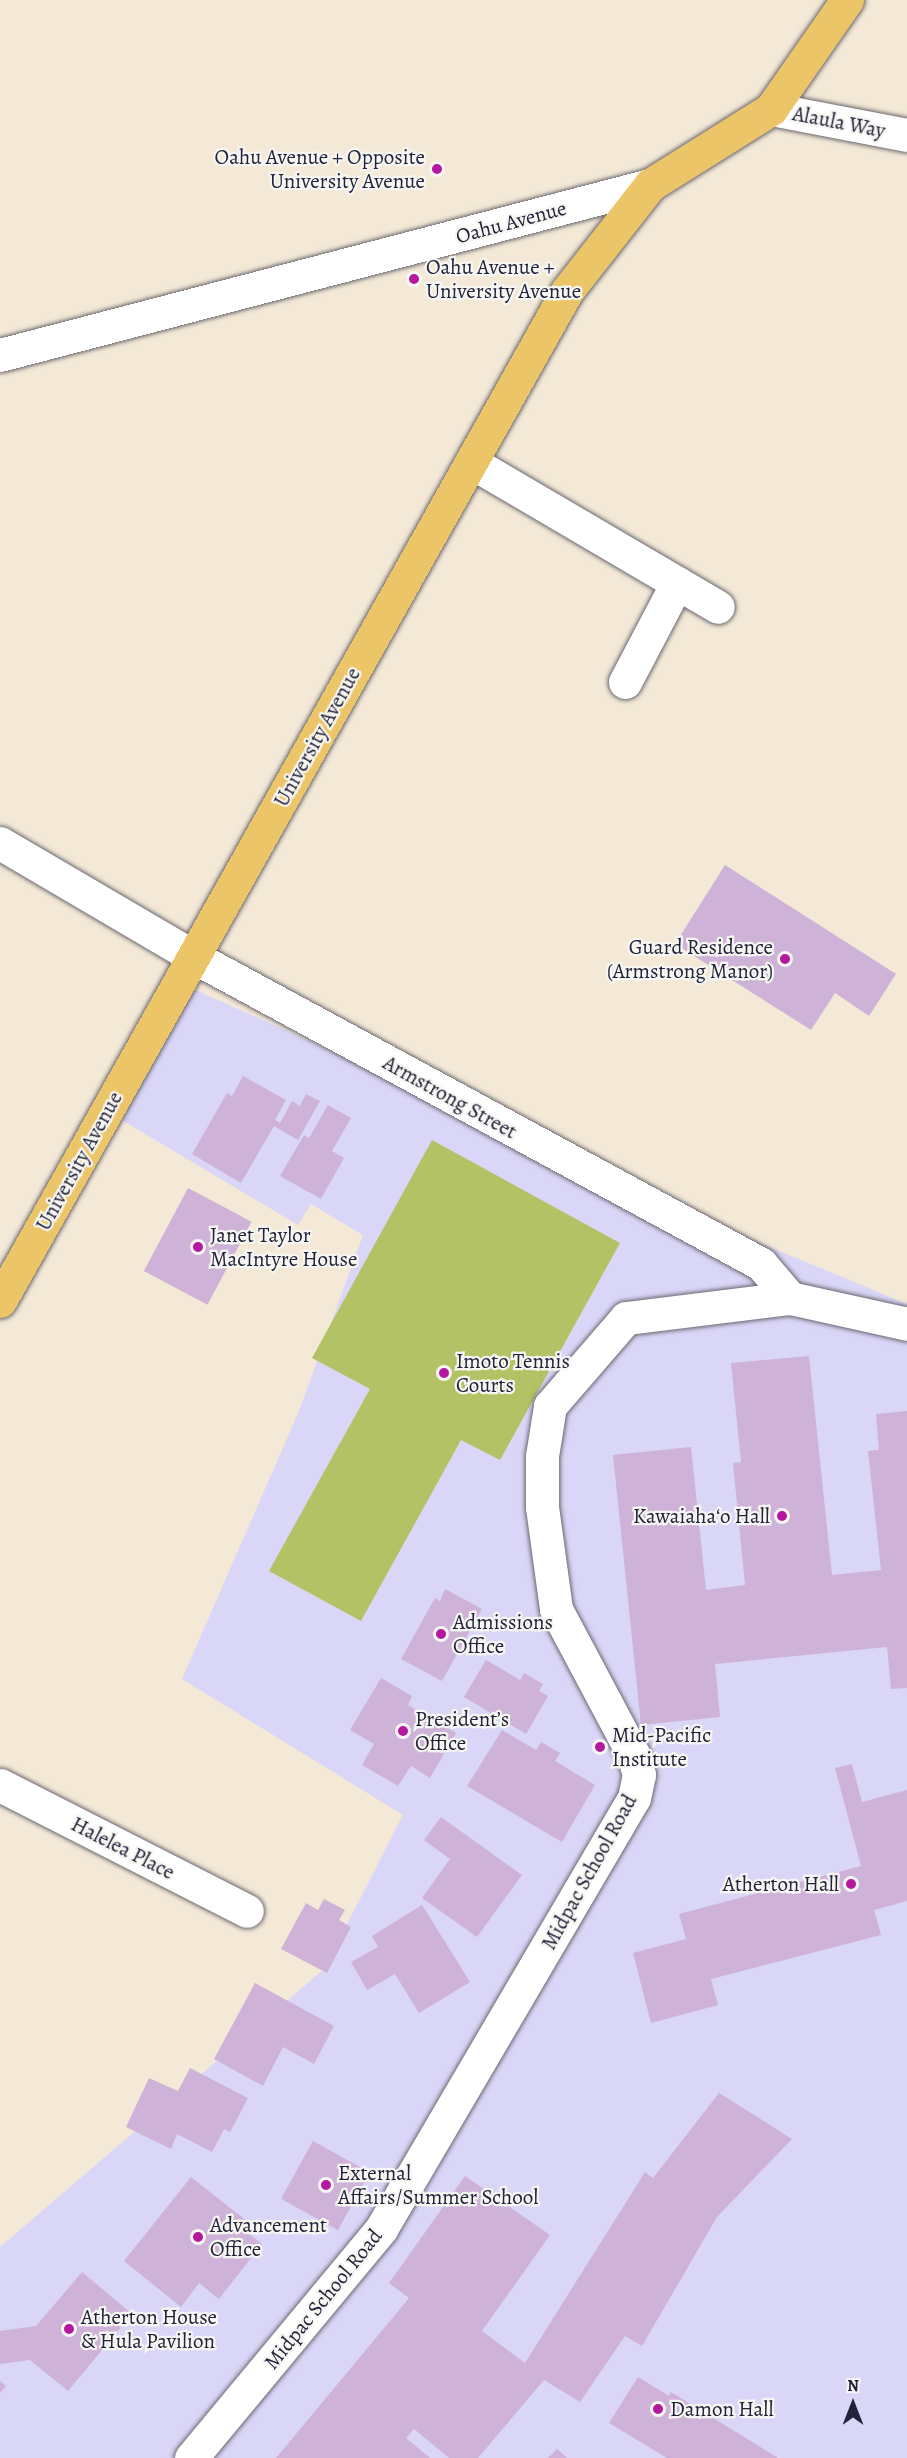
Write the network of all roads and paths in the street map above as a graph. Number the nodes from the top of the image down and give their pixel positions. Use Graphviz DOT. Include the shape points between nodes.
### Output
graph roads {
  1 [pos="847,0"];
  2 [pos="771,109"];
  3 [pos="907,135"];
  4 [pos="650,185"];
  5 [pos="0,355"];
  6 [pos="471,462"];
  7 [pos="677,583"];
  8 [pos="718,607"];
  9 [pos="625,682"];
  10 [pos="0,843"];
  11 [pos="194,957"];
  12 [pos="790,1298"];
  13 [pos="0,1301"];
  14 [pos="907,1324"];
  15 [pos="0,1785"];
  16 [pos="247,1911"];
  17 [pos="191,2458"];
  1 -- 2 [label="main road, Oahu Avenue"];
  2 -- 3 [label="street, Alaula Way"];
  2 -- 4 [label="main road, Oahu Avenue"];
  4 -- 5 [label="street, Oahu Avenue"];
  4 -- 6 [label="main road, University Avenue" via="567,291"];
  6 -- 7 [label="street"];
  6 -- 11 [label="main road, University Avenue"];
  7 -- 8 [label="street"];
  7 -- 9 [label="street"];
  10 -- 11 [label="street, Armstrong Street"];
  11 -- 12 [label="street, Armstrong Street" via="761,1264"];
  11 -- 13 [label="main road, University Avenue"];
  12 -- 14 [label="street"];
  12 -- 17 [label="street, Midpac School Road" via="626,1318 549,1406 542,1456 542,1507 556,1609 633,1755 639,1775 634,1798 381,2229"];
  15 -- 16 [label="street, Halelea Place"];
}
